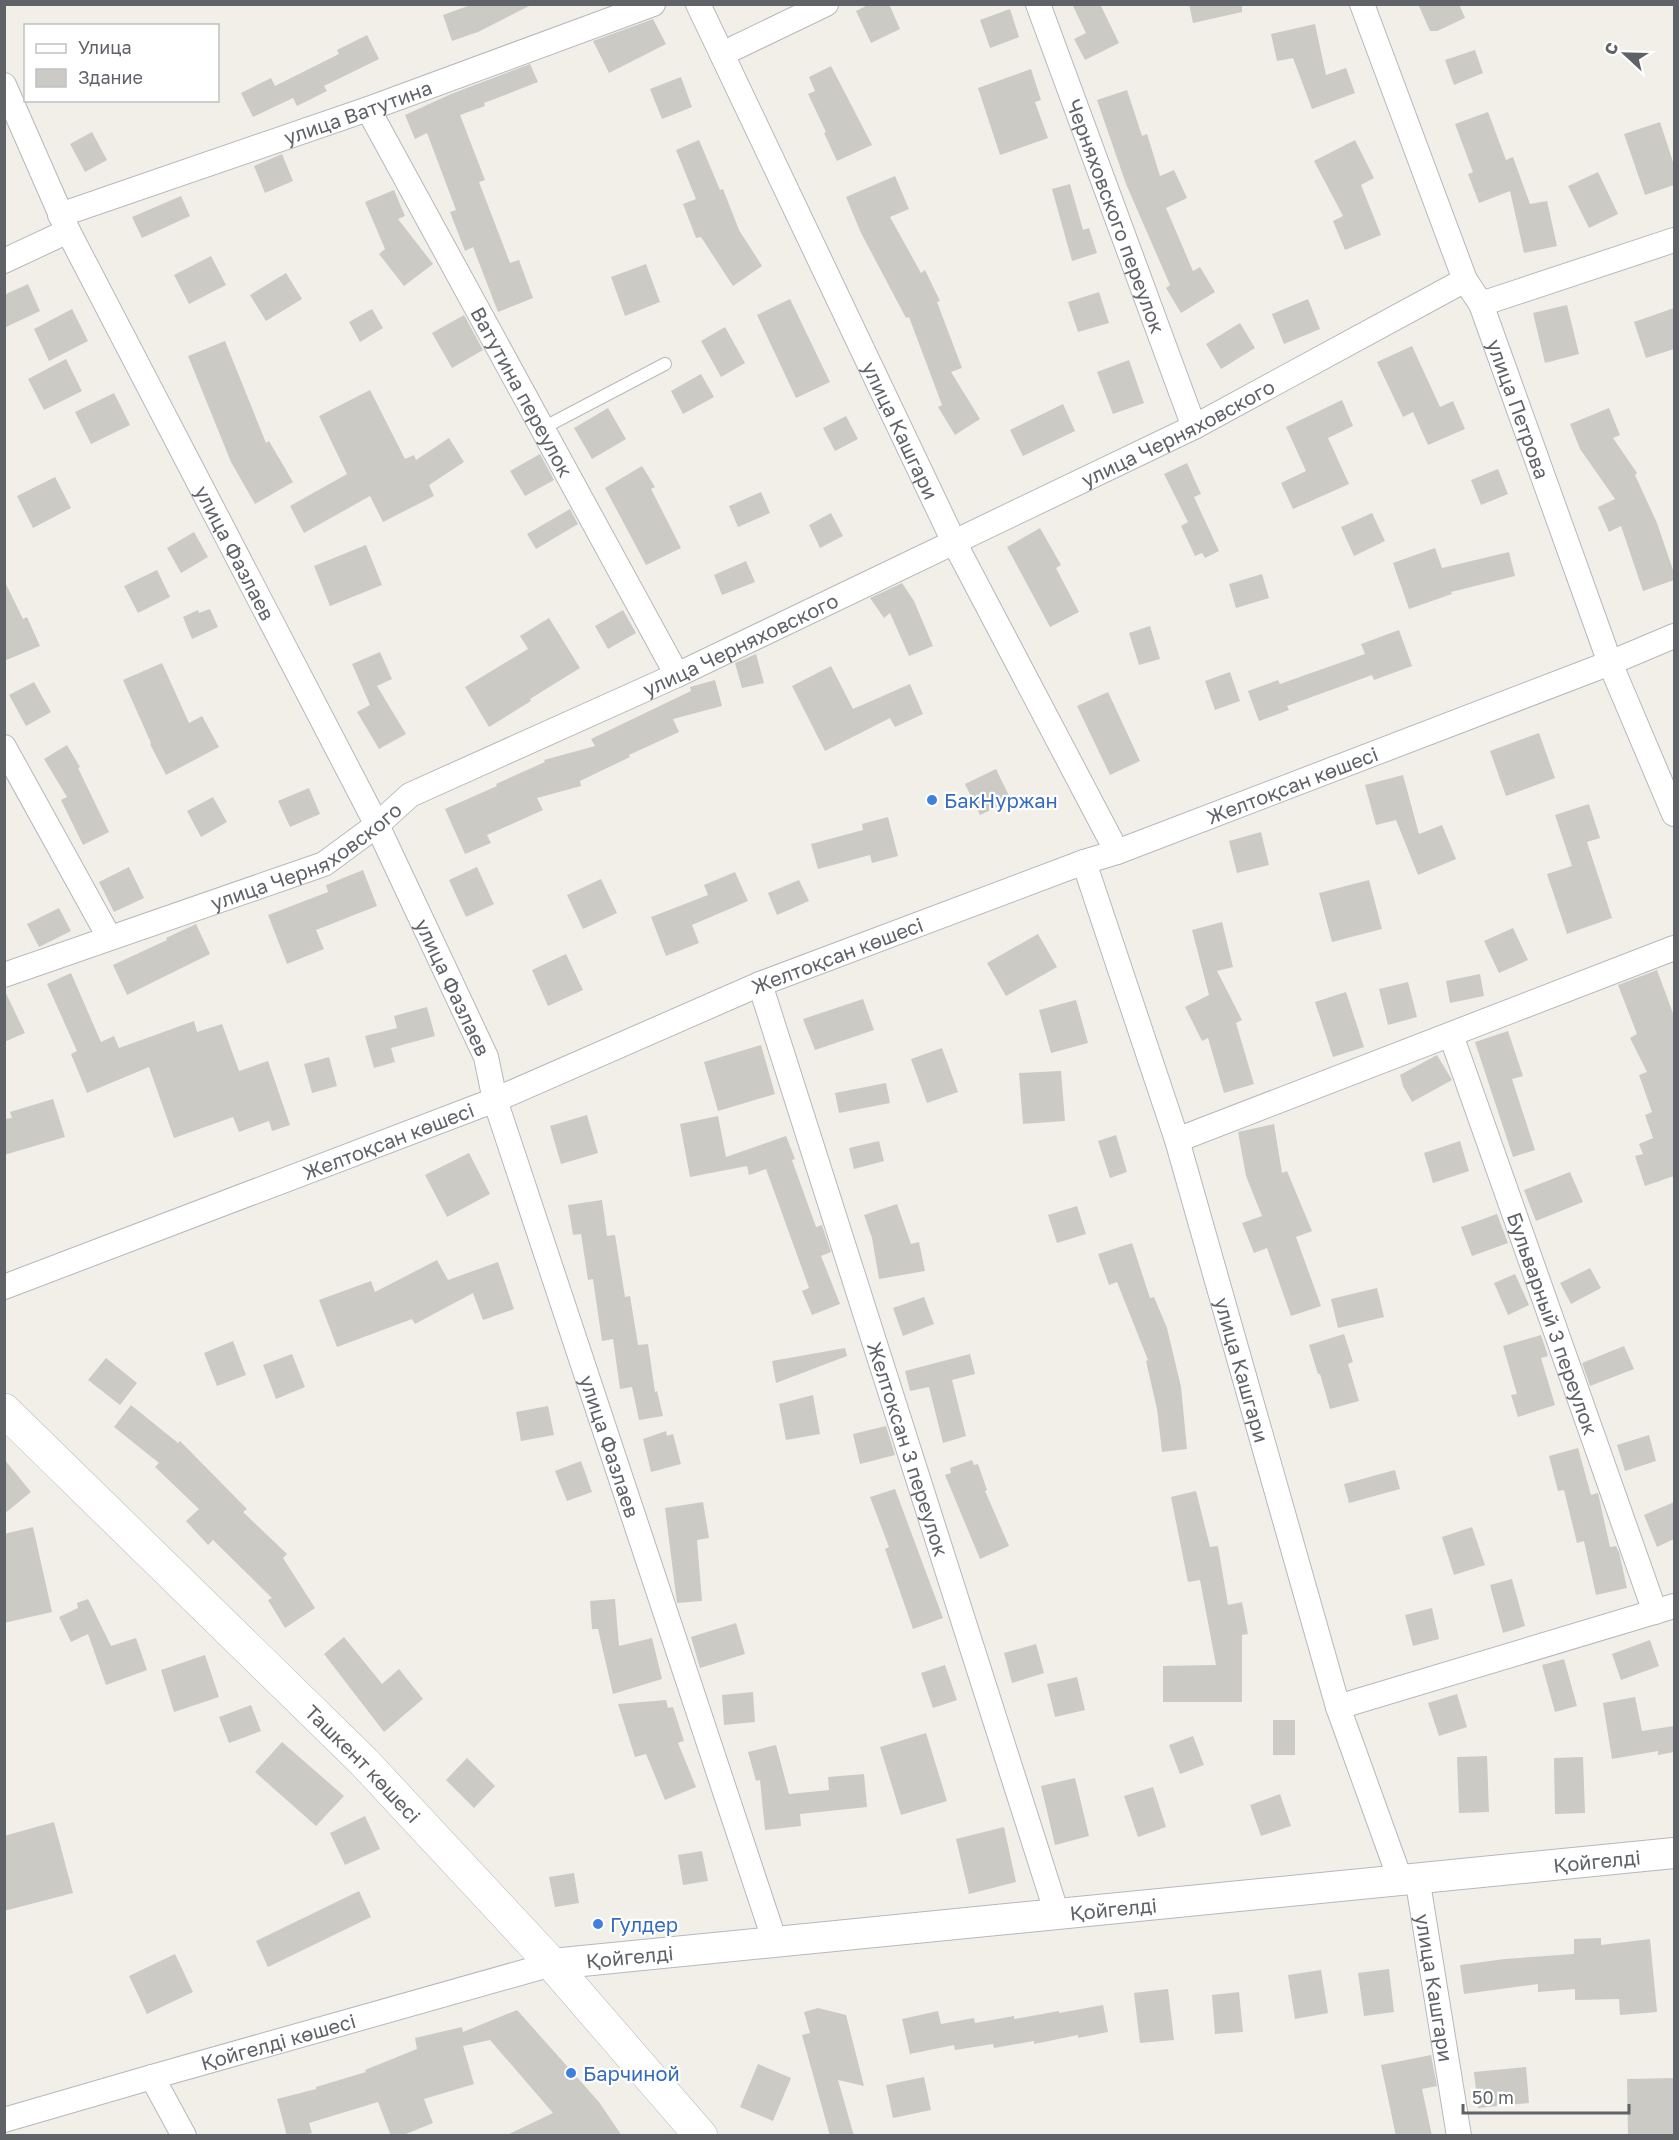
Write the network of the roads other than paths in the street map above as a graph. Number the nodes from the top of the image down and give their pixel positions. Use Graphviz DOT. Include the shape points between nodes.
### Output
graph roads {
  1 [pos="652,4"];
  2 [pos="698,4"];
  3 [pos="826,4"];
  4 [pos="1038,4"];
  5 [pos="1362,4"];
  6 [pos="722,54"];
  7 [pos="4,85"];
  8 [pos="368,109"];
  9 [pos="64,223"];
  10 [pos="1674,240"];
  11 [pos="4,261"];
  12 [pos="1465,280"];
  13 [pos="1481,304"];
  14 [pos="665,364"];
  15 [pos="1194,427"];
  16 [pos="543,428"];
  17 [pos="954,542"];
  18 [pos="1674,636"];
  19 [pos="1610,663"];
  20 [pos="677,675"];
  21 [pos="4,747"];
  22 [pos="1674,814"];
  23 [pos="377,825"];
  24 [pos="1117,852"];
  25 [pos="1084,862"];
  26 [pos="109,937"];
  27 [pos="1674,948"];
  28 [pos="4,975"];
  29 [pos="760,984"];
  30 [pos="1451,1035"];
  31 [pos="495,1100"];
  32 [pos="1177,1140"];
  33 [pos="4,1287"];
  34 [pos="4,1410"];
  35 [pos="1665,1609"];
  36 [pos="1338,1707"];
  37 [pos="1674,1853"];
  38 [pos="1408,1878"];
  39 [pos="1057,1914"];
  40 [pos="775,1942"];
  41 [pos="552,1964"];
  42 [pos="152,2077"];
  43 [pos="4,2121"];
  44 [pos="184,2136"];
  45 [pos="701,2136"];
  46 [pos="1459,2136"];
  1 -- 8 [label="street, улица Ватутина"];
  2 -- 6 [label="street, улица Кашгари"];
  3 -- 6 [label="street"];
  4 -- 15 [label="street, Черняховского переулок"];
  5 -- 12 [label="street, улица Петрова"];
  6 -- 17 [label="street, улица Кашгари"];
  7 -- 9 [label="street, улица Фазлаев"];
  8 -- 9 [label="street, улица Ватутина"];
  8 -- 16 [label="street, Ватутина переулок"];
  9 -- 11 [label="street, улица Ватутина"];
  9 -- 23 [label="street, улица Фазлаев"];
  10 -- 13 [label="street"];
  12 -- 13 [label="street, улица Петрова"];
  12 -- 15 [label="street, улица Черняховского"];
  13 -- 19 [label="street, улица Петрова"];
  14 -- 16 [label="lane"];
  15 -- 17 [label="street, улица Черняховского"];
  16 -- 20 [label="street, Ватутина переулок"];
  17 -- 20 [label="street, улица Черняховского"];
  17 -- 24 [label="street, улица Кашгари"];
  18 -- 19 [label="street, Желтоқсан көшесі"];
  19 -- 22 [label="street, улица Петрова"];
  19 -- 24 [label="street, Желтоқсан көшесі"];
  20 -- 23 [label="street, улица Черняховского" via="410,795"];
  21 -- 26 [label="street"];
  23 -- 26 [label="street, улица Черняховского" via="324,864"];
  23 -- 31 [label="street, улица Фазлаев" via="486,1057"];
  24 -- 25 [label="street, Желтоқсан көшесі"];
  25 -- 29 [label="street, Желтоқсан көшесі"];
  25 -- 32 [label="street, улица Кашгари"];
  26 -- 28 [label="street, улица Черняховского"];
  27 -- 30 [label="street"];
  29 -- 31 [label="street, Желтоқсан көшесі"];
  29 -- 39 [label="street, Желтоксан 3 переулок"];
  30 -- 32 [label="street"];
  30 -- 35 [label="street, Бульварный 3 переулок"];
  31 -- 33 [label="street, Желтоқсан көшесі"];
  31 -- 40 [label="street, улица Фазлаев"];
  32 -- 36 [label="street, улица Кашгари"];
  34 -- 41 [label="main road, Ташкент көшесі" via="364,1762"];
  35 -- 36 [label="street"];
  36 -- 38 [label="street, улица Кашгари"];
  37 -- 38 [label="street, Қойгелді"];
  38 -- 39 [label="street, Қойгелді"];
  38 -- 46 [label="street, улица Кашгари"];
  39 -- 40 [label="street, Қойгелді"];
  40 -- 41 [label="street, Қойгелді"];
  41 -- 42 [label="street, Қойгелді көшесі"];
  41 -- 45 [label="main road, Ташкент көшесі"];
  42 -- 43 [label="street, Қойгелді көшесі"];
  42 -- 44 [label="street"];
}
